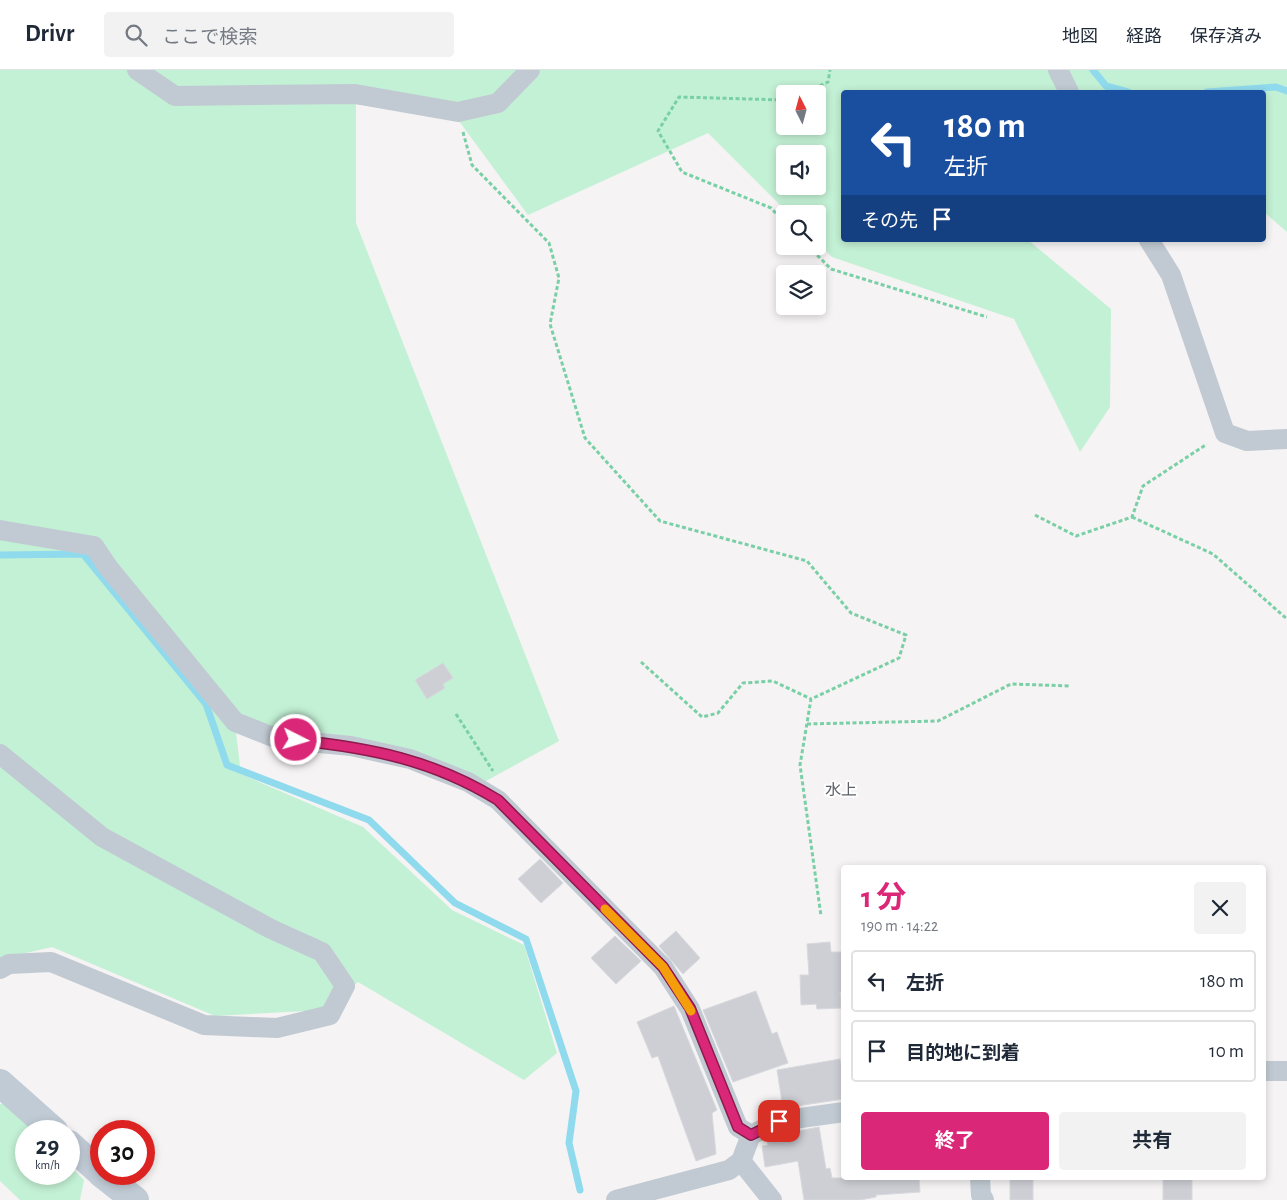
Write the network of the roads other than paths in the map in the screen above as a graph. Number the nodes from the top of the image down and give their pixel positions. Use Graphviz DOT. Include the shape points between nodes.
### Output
graph roads {
  1 [pos="137,70"];
  2 [pos="530,70"];
  3 [pos="1058,70"];
  4 [pos="1068,90"];
  5 [pos="1150,242"];
  6 [pos="1287,439"];
  7 [pos="0,530"];
  8 [pos="0,754"];
  9 [pos="0,968"];
  10 [pos="1266,1070"];
  11 [pos="1287,1071"];
  12 [pos="0,1083"];
  13 [pos="841,1112"];
  14 [pos="42,1120"];
  15 [pos="751,1135"];
  16 [pos="80,1154"];
  17 [pos="741,1161"];
  18 [pos="90,1163"];
  19 [pos="980,1180"];
  20 [pos="116,1185"];
  21 [pos="135,1200"];
  22 [pos="616,1200"];
  23 [pos="772,1200"];
  24 [pos="984,1200"];
  1 -- 2 [label="street" via="175,96 355,94 458,112 498,103"];
  3 -- 4 [label="street"];
  5 -- 6 [label="street" via="1171,276 1225,433 1247,441"];
  7 -- 15 [label="street" via="94,546 235,722 278,739 351,746 410,759 468,782 498,800 663,967 690,1008 738,1127"];
  8 -- 9 [label="street" via="102,837 271,929 322,952 346,986 330,1015 277,1028 204,1025 51,962 9,964"];
  10 -- 11 [label="street"];
  12 -- 14 [label="street"];
  13 -- 15 [label="street" via="779,1121"];
  15 -- 17 [label="street"];
  16 -- 18 [label="street"];
  17 -- 22 [label="street" via="729,1170"];
  17 -- 23 [label="street"];
  19 -- 24 [label="street"];
  20 -- 21 [label="street"];
}
